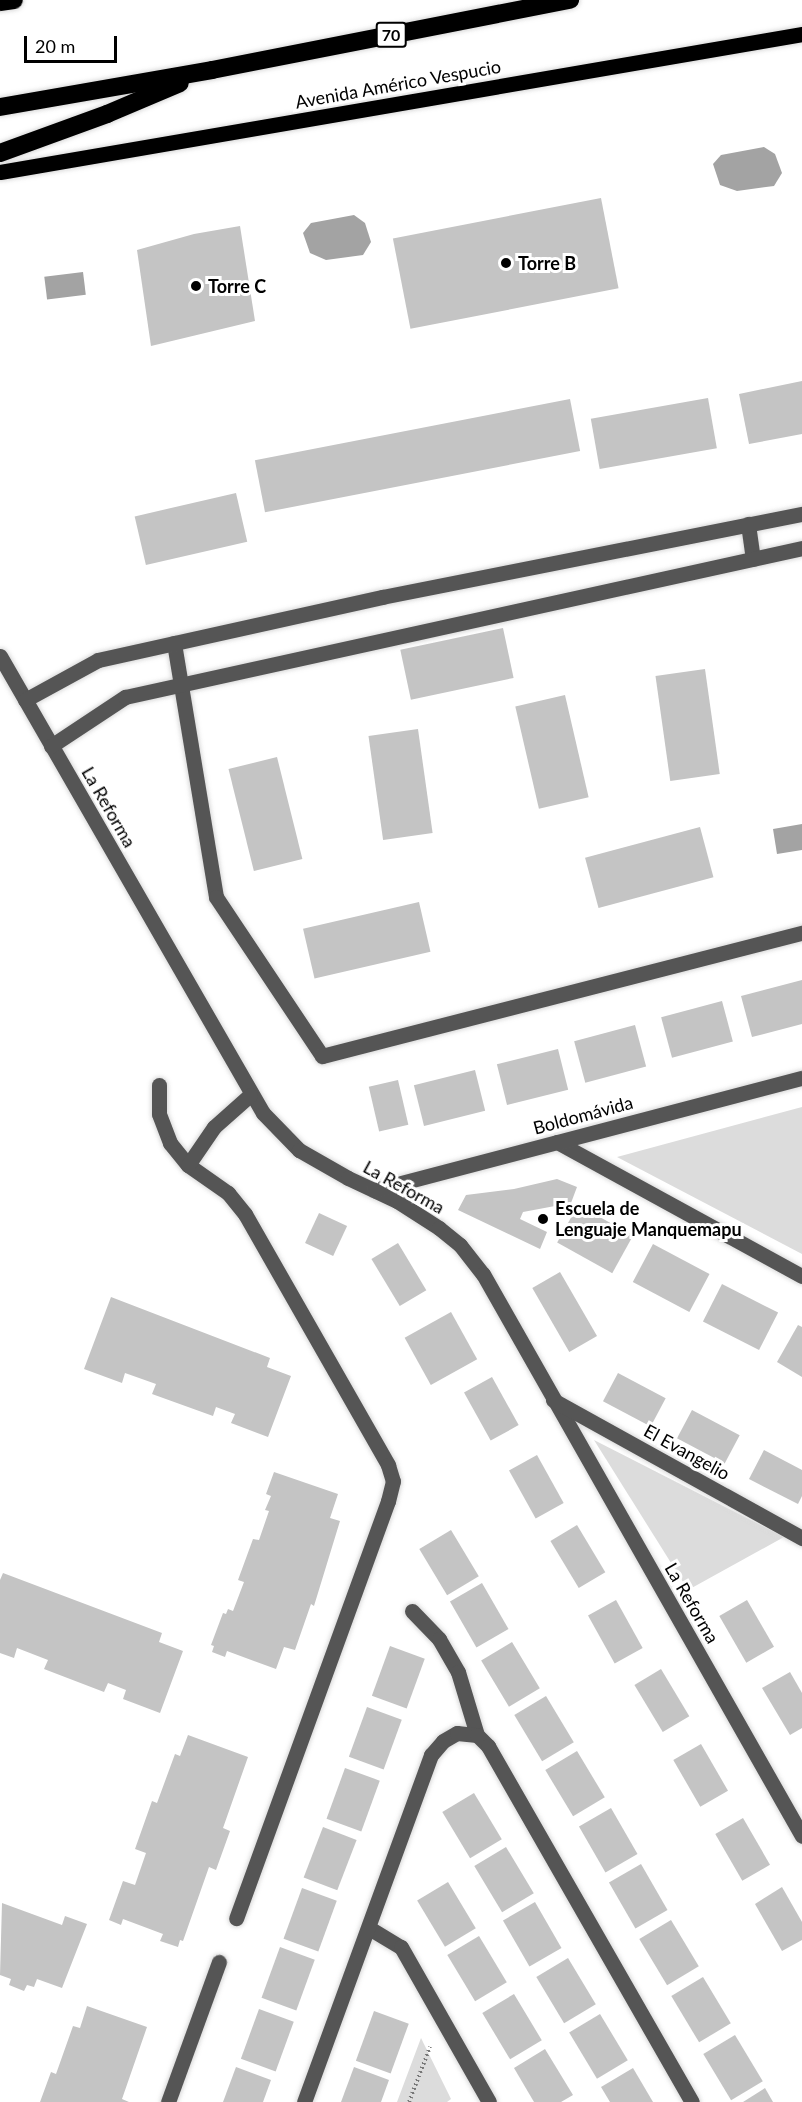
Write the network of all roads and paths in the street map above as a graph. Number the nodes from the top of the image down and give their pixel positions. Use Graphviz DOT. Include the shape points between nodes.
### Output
graph roads {
  1 [pos="14,0"];
  2 [pos="570,0"];
  3 [pos="0,2"];
  4 [pos="802,34"];
  5 [pos="212,70"];
  6 [pos="0,107"];
  7 [pos="0,153"];
  8 [pos="0,172"];
  9 [pos="802,513"];
  10 [pos="748,524"];
  11 [pos="802,548"];
  12 [pos="753,559"];
  13 [pos="174,643"];
  14 [pos="0,656"];
  15 [pos="181,685"];
  16 [pos="25,700"];
  17 [pos="51,746"];
  18 [pos="802,933"];
  19 [pos="802,1078"];
  20 [pos="159,1085"];
  21 [pos="250,1095"];
  22 [pos="557,1142"];
  23 [pos="188,1165"];
  24 [pos="374,1190"];
  25 [pos="802,1276"];
  26 [pos="553,1400"];
  27 [pos="802,1538"];
  28 [pos="412,1611"];
  29 [pos="477,1735"];
  30 [pos="802,1836"];
  31 [pos="236,1918"];
  32 [pos="369,1928"];
  33 [pos="219,1962"];
  34 [pos="441,2018"];
  35 [pos="168,2102"];
  36 [pos="304,2102"];
  37 [pos="409,2102"];
  38 [pos="489,2102"];
  39 [pos="692,2102"];
  1 -- 3 [label="highway"];
  2 -- 5 [label="highway, 70"];
  4 -- 8 [label="main road, Avenida Américo Vespucio"];
  5 -- 6 [label="highway, 70"];
  5 -- 7 [label="highway"];
  9 -- 10 [label="street"];
  10 -- 12 [label="street"];
  10 -- 13 [label="street"];
  11 -- 12 [label="street"];
  12 -- 15 [label="street"];
  13 -- 15 [label="street"];
  13 -- 16 [label="street" via="98,660"];
  14 -- 16 [label="street, La Reforma"];
  15 -- 17 [label="street" via="125,697"];
  15 -- 18 [label="street" via="216,897 322,1056"];
  16 -- 17 [label="street, La Reforma"];
  17 -- 21 [label="street, La Reforma"];
  19 -- 22 [label="street, Boldomávida"];
  20 -- 23 [label="street" via="159,1114 170,1143"];
  21 -- 23 [label="street" via="214,1127"];
  21 -- 24 [label="street, La Reforma" via="277,1130 299,1150"];
  22 -- 24 [label="street, Boldomávida"];
  22 -- 25 [label="street"];
  23 -- 31 [label="street" via="223,1188 245,1214 388,1465 393,1481"];
  24 -- 26 [label="street, La Reforma" via="439,1228 472,1259"];
  26 -- 27 [label="street, El Evangelio"];
  26 -- 30 [label="street, La Reforma"];
  28 -- 29 [label="street" via="439,1639 458,1672"];
  29 -- 32 [label="street" via="457,1733 430,1755"];
  29 -- 39 [label="street" via="488,1746"];
  32 -- 34 [label="street" via="400,1947"];
  32 -- 36 [label="street"];
  33 -- 35 [label="street"];
  34 -- 37 [label="path"];
  34 -- 38 [label="street"];
}
